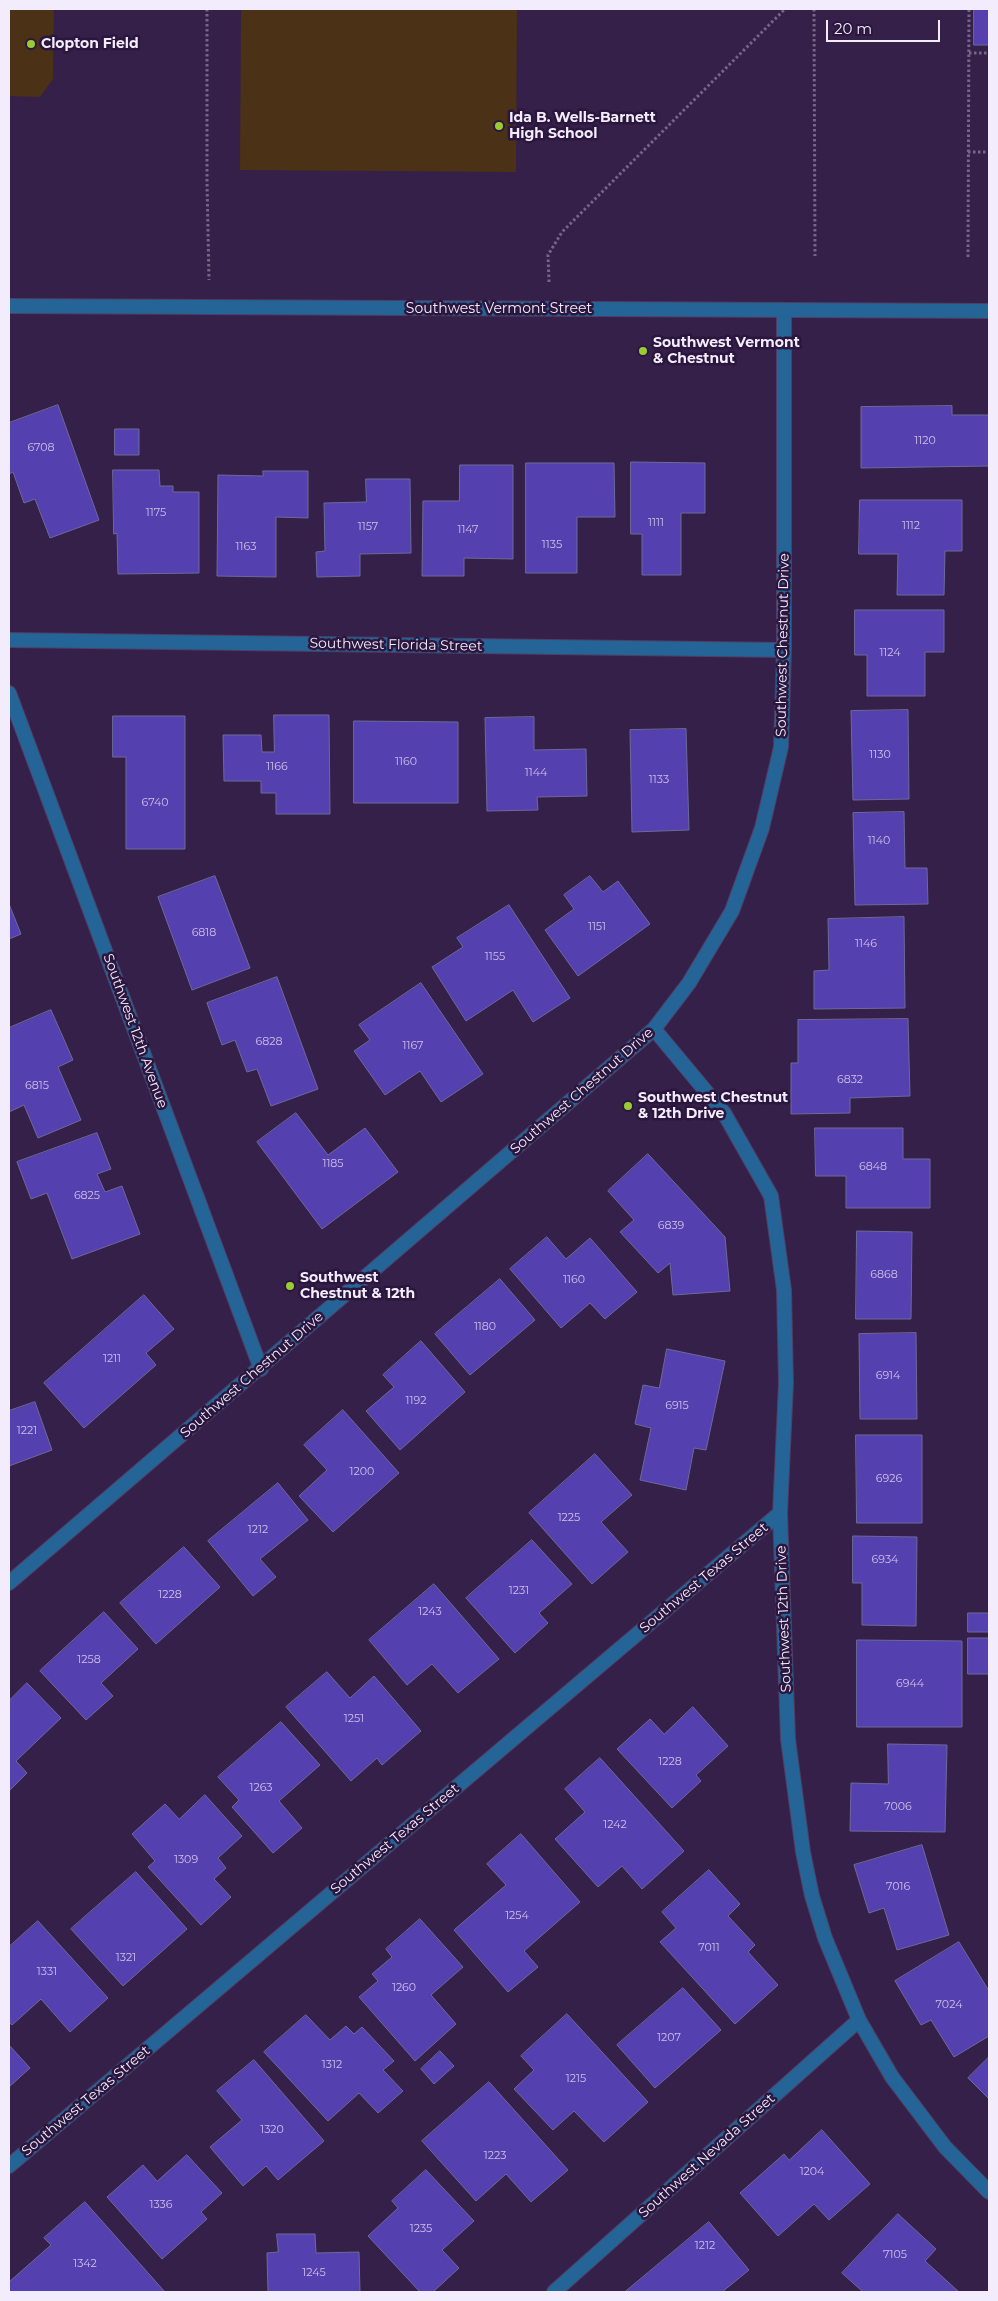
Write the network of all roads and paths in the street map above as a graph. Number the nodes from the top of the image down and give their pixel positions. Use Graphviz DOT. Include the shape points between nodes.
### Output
graph roads {
  1 [pos="207,9"];
  2 [pos="785,9"];
  3 [pos="814,9"];
  4 [pos="969,9"];
  5 [pos="969,53"];
  6 [pos="989,53"];
  7 [pos="968,152"];
  8 [pos="989,152"];
  9 [pos="815,256"];
  10 [pos="968,257"];
  11 [pos="9,306"];
  12 [pos="210,308"];
  13 [pos="550,310"];
  14 [pos="784,310"];
  15 [pos="989,311"];
  16 [pos="9,640"];
  17 [pos="784,650"];
  18 [pos="9,693"];
  19 [pos="654,1029"];
  20 [pos="261,1369"];
  21 [pos="780,1513"];
  22 [pos="9,1583"];
  23 [pos="859,2020"];
  24 [pos="9,2166"];
  25 [pos="989,2192"];
  26 [pos="554,2292"];
  1 -- 12 [label="path" via="206,182"];
  2 -- 13 [label="path" via="562,232 548,255"];
  3 -- 9 [label="path"];
  4 -- 5 [label="path"];
  5 -- 6 [label="path"];
  5 -- 7 [label="path"];
  7 -- 8 [label="path"];
  7 -- 10 [label="path"];
  11 -- 12 [label="street, Southwest Vermont Street"];
  12 -- 13 [label="street, Southwest Vermont Street"];
  13 -- 14 [label="street, Southwest Vermont Street"];
  14 -- 15 [label="street, Southwest Vermont Street"];
  14 -- 17 [label="street, Southwest Chestnut Drive"];
  16 -- 17 [label="street, Southwest Florida Street"];
  17 -- 19 [label="street, Southwest Chestnut Drive" via="781,747 762,828 732,911 689,983"];
  18 -- 20 [label="street, Southwest 12th Avenue"];
  19 -- 20 [label="street, Southwest Chestnut Drive"];
  19 -- 21 [label="street, Southwest 12th Drive" via="724,1113 771,1196 784,1290 786,1383"];
  20 -- 22 [label="street, Southwest Chestnut Drive"];
  21 -- 23 [label="street, Southwest 12th Drive" via="788,1739 802,1852 825,1938"];
  21 -- 24 [label="street, Southwest Texas Street"];
  23 -- 25 [label="street, Southwest 12th Drive" via="892,2077 945,2148"];
  23 -- 26 [label="street, Southwest Nevada Street"];
}
